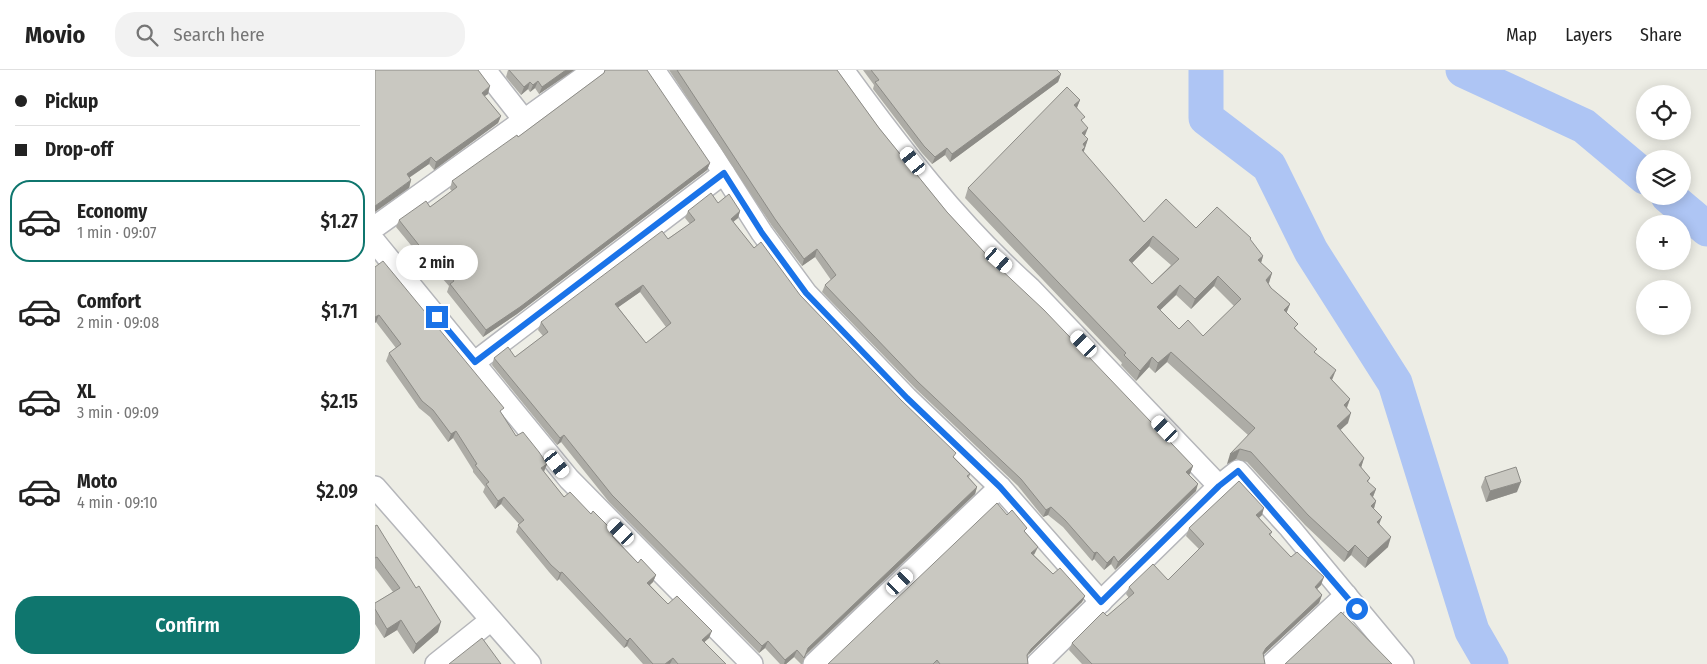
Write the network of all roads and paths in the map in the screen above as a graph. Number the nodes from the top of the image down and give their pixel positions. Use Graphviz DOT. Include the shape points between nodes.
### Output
graph roads {
  1 [pos="485,70"];
  2 [pos="594,70"];
  3 [pos="654,70"];
  4 [pos="843,70"];
  5 [pos="524,120"];
  6 [pos="724,173"];
  7 [pos="375,227"];
  8 [pos="375,242"];
  9 [pos="475,362"];
  10 [pos="1219,486"];
  11 [pos="375,487"];
  12 [pos="1000,487"];
  13 [pos="1346,595"];
  14 [pos="1101,602"];
  15 [pos="491,620"];
  16 [pos="437,664"];
  17 [pos="531,664"];
  18 [pos="751,664"];
  19 [pos="814,664"];
  20 [pos="1037,664"];
  21 [pos="1273,664"];
  22 [pos="1403,664"];
  1 -- 5 [label="street"];
  2 -- 5 [label="street"];
  3 -- 6 [label="street"];
  4 -- 10 [label="street" via="880,122 999,260 1030,288"];
  5 -- 7 [label="street"];
  6 -- 9 [label="street"];
  6 -- 12 [label="street" via="806,293 907,398"];
  8 -- 9 [label="street"];
  9 -- 18 [label="street" via="569,479"];
  10 -- 13 [label="street" via="1238,471"];
  10 -- 14 [label="street"];
  11 -- 15 [label="street"];
  12 -- 14 [label="street"];
  12 -- 19 [label="street"];
  13 -- 21 [label="street"];
  13 -- 22 [label="street"];
  14 -- 20 [label="street"];
  15 -- 16 [label="street"];
  15 -- 17 [label="street"];
}
